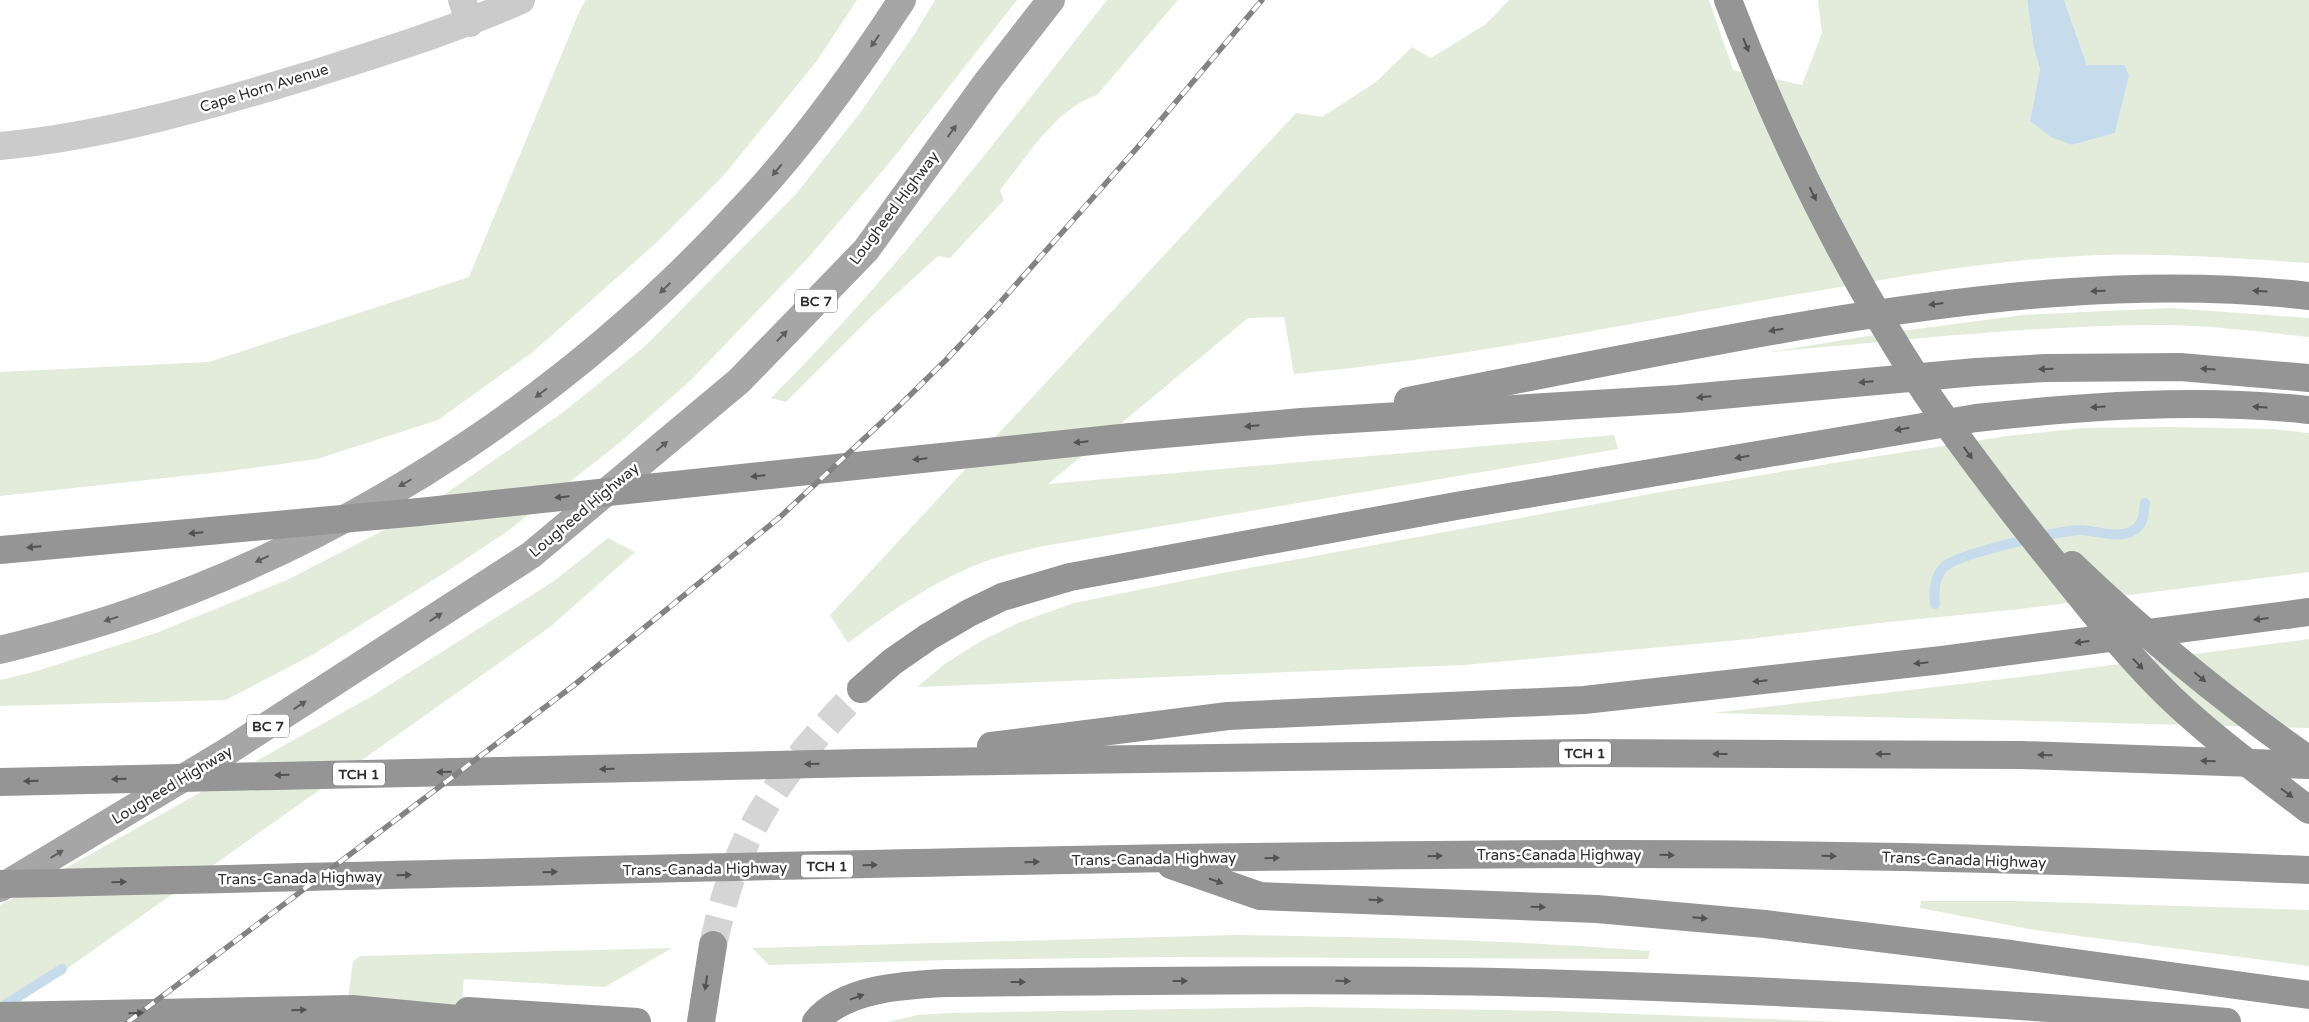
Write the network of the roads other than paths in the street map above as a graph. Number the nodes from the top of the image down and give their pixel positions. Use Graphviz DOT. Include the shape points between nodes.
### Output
graph roads {
  1 [pos="521,0"];
  2 [pos="902,0"];
  3 [pos="1051,0"];
  4 [pos="1728,0"];
  5 [pos="466,12"];
  6 [pos="0,146"];
  7 [pos="2309,296"];
  8 [pos="2309,378"];
  9 [pos="2309,410"];
  10 [pos="1301,422"];
  11 [pos="1996,490"];
  12 [pos="0,550"];
  13 [pos="2309,612"];
  14 [pos="0,650"];
  15 [pos="861,689"];
  16 [pos="2309,760"];
  17 [pos="861,763"];
  18 [pos="2309,765"];
  19 [pos="0,782"];
  20 [pos="2309,810"];
  21 [pos="1153,859"];
  22 [pos="2309,870"];
  23 [pos="0,884"];
  24 [pos="0,888"];
  25 [pos="713,945"];
  26 [pos="2309,995"];
  27 [pos="352,1009"];
  28 [pos="0,1016"];
  29 [pos="489,1022"];
  30 [pos="636,1022"];
  31 [pos="701,1022"];
  32 [pos="816,1022"];
  33 [pos="2227,1022"];
  1 -- 5 [label="street, Cape Horn Avenue"];
  2 -- 14 [label="main road, one-way" via="833,100 748,204 631,319 496,426 353,514 260,561 133,612"];
  24 -- 3 [label="main road, Lougheed Highway / BC 7, one-way" via="228,751 531,555 732,388 866,250 987,82"];
  4 -- 11 [label="highway, one-way" via="1788,142 1860,282 1921,385"];
  5 -- 6 [label="street, Cape Horn Avenue" via="415,42 199,108 86,133"];
  7 -- 10 [label="highway, one-way" via="2256,290 2160,289 2073,292 1917,307 1760,333"];
  8 -- 10 [label="highway, one-way" via="2180,367 2037,369 1678,399"];
  9 -- 15 [label="highway, one-way" via="2137,405 2055,409 1976,418 1104,569 1035,586 977,609 928,637"];
  10 -- 12 [label="highway, one-way" via="428,511"];
  11 -- 16 [label="highway, one-way" via="2157,641"];
  11 -- 20 [label="highway, one-way" via="2135,662 2229,748"];
  13 -- 17 [label="highway, one-way" via="1942,660 1584,700 1228,716"];
  18 -- 17 [label="highway, TCH 1, one-way" via="2022,755 1584,753"];
  17 -- 19 [label="highway, TCH 1, one-way"];
  21 -- 22 [label="highway, Trans-Canada Highway / TCH 1, one-way" via="1581,854 1800,856"];
  23 -- 21 [label="highway, Trans-Canada Highway / TCH 1, one-way"];
  21 -- 26 [label="highway, one-way" via="1260,896 1596,910 1765,924"];
  25 -- 31 [label="highway, one-way"];
  28 -- 27 [label="highway, one-way"];
  27 -- 29 [label="highway"];
  27 -- 30 [label="highway" via="504,1013"];
  32 -- 33 [label="highway, one-way" via="844,1001 872,991 909,985 1260,981 1536,983 1693,989 2056,1007"];
}
